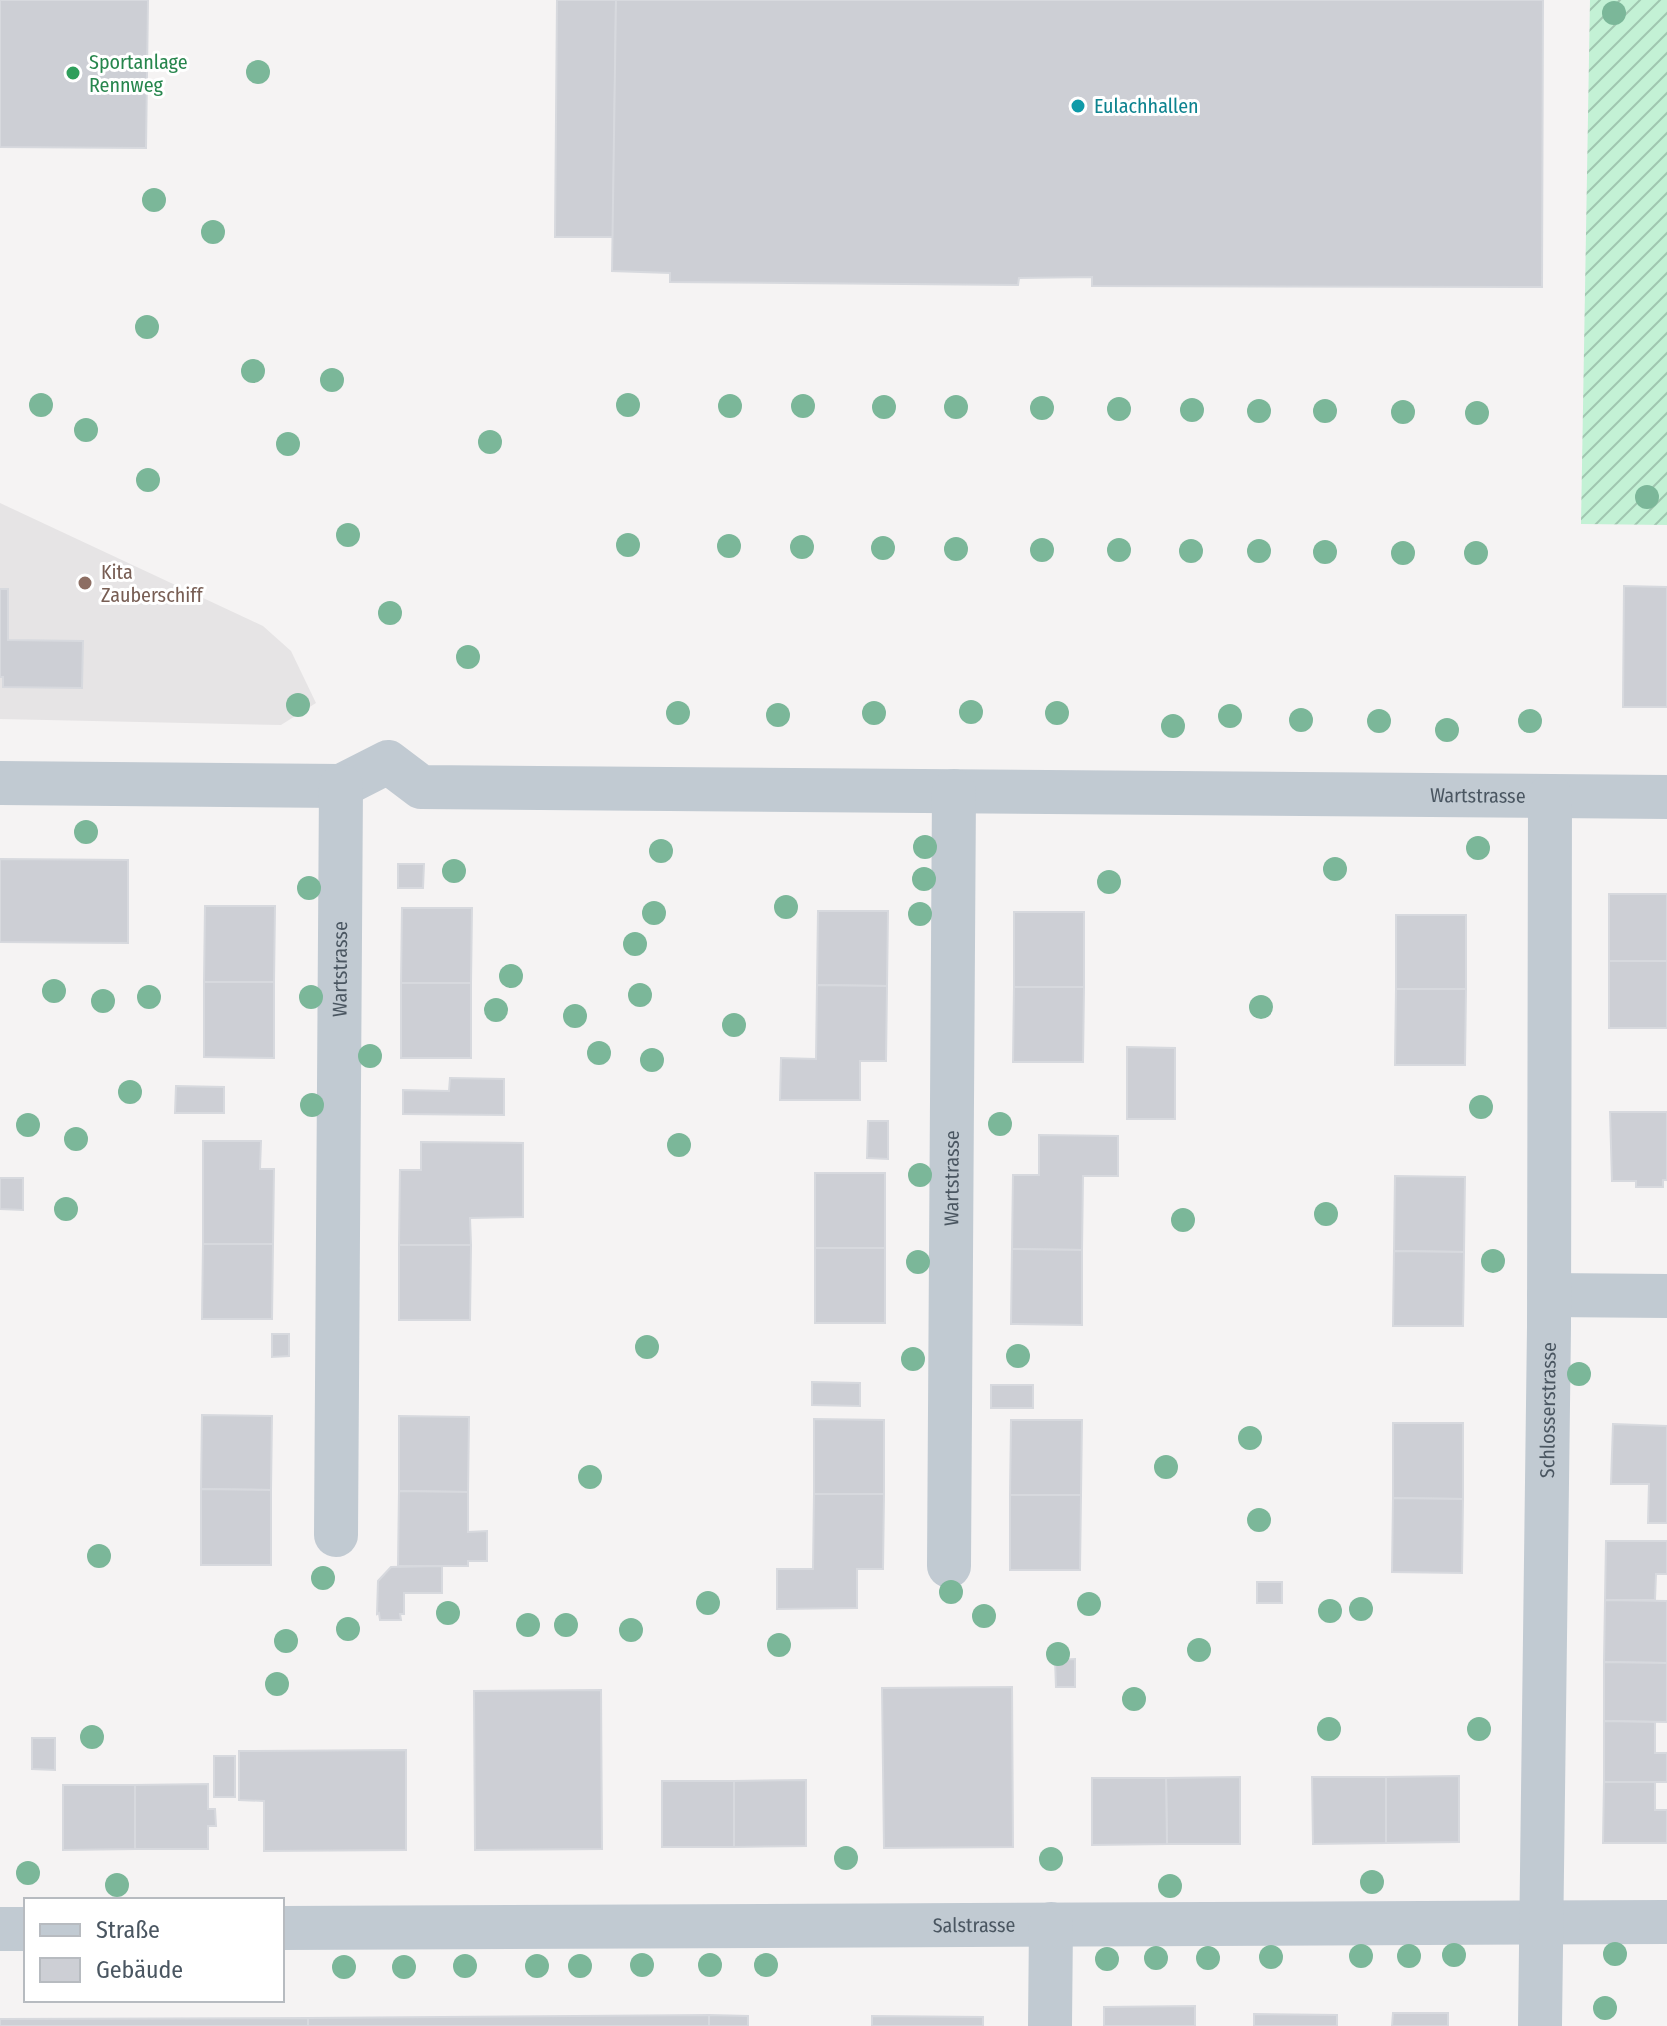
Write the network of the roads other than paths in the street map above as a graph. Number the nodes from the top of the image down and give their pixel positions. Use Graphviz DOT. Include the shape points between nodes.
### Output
graph roads {
  1 [pos="0,783"];
  2 [pos="341,786"];
  3 [pos="954,791"];
  4 [pos="1550,796"];
  5 [pos="1667,797"];
  6 [pos="1549,1295"];
  7 [pos="1667,1296"];
  8 [pos="336,1535"];
  9 [pos="949,1566"];
  10 [pos="1542,1922"];
  11 [pos="1667,1922"];
  12 [pos="1051,1924"];
  13 [pos="284,1928"];
  14 [pos="0,1929"];
  15 [pos="24,1929"];
  16 [pos="1050,2026"];
  17 [pos="1540,2026"];
  1 -- 2 [label="street, Wartstrasse"];
  2 -- 3 [label="street, Wartstrasse" via="388,762 421,787"];
  2 -- 8 [label="street, Wartstrasse"];
  3 -- 4 [label="street, Wartstrasse"];
  3 -- 9 [label="street, Wartstrasse"];
  4 -- 5 [label="street, Wartstrasse"];
  4 -- 6 [label="street, Schlosserstrasse"];
  6 -- 7 [label="street"];
  6 -- 10 [label="street, Schlosserstrasse"];
  10 -- 11 [label="street, Salstrasse"];
  10 -- 12 [label="street, Salstrasse"];
  10 -- 17 [label="street, Schlosserstrasse"];
  12 -- 13 [label="street, Salstrasse"];
  12 -- 16 [label="street"];
  14 -- 15 [label="street"];
}
